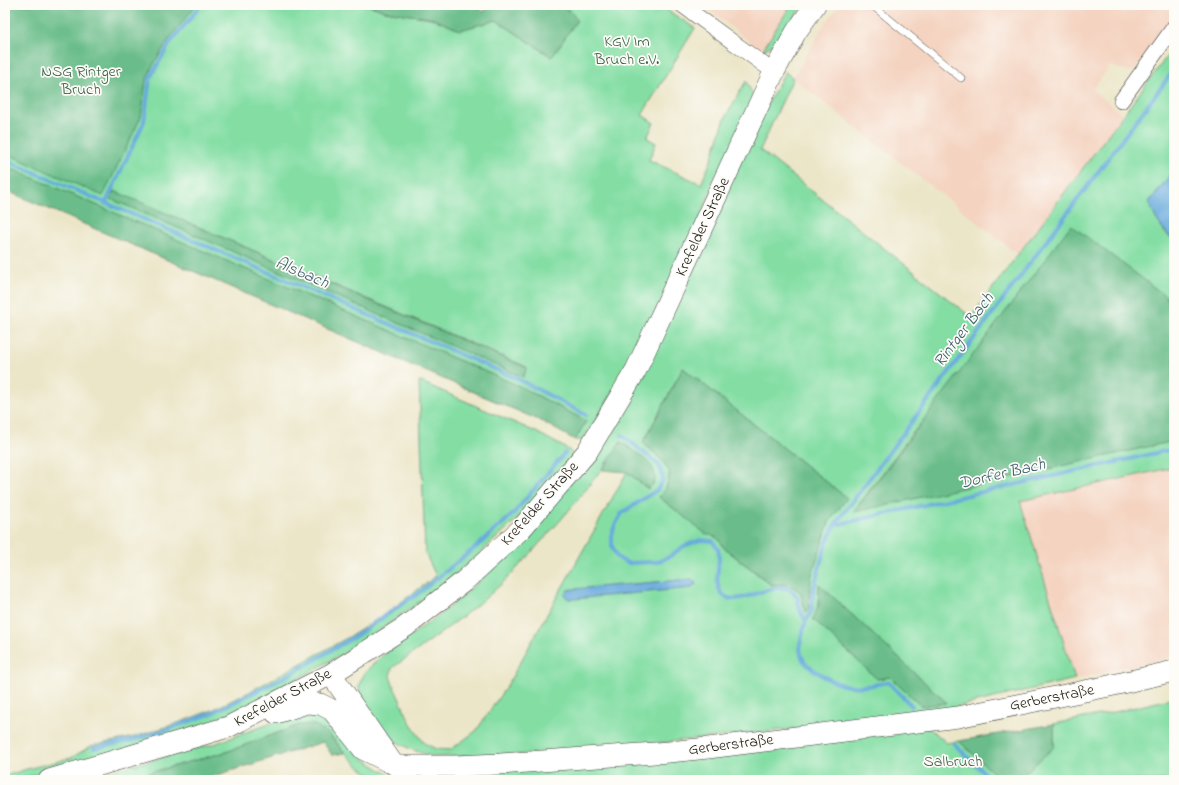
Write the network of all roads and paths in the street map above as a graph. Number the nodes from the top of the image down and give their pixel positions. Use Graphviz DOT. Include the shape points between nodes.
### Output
graph roads {
  1 [pos="682,5"];
  2 [pos="815,5"];
  3 [pos="872,5"];
  4 [pos="1174,27"];
  5 [pos="774,72"];
  6 [pos="961,78"];
  7 [pos="1121,101"];
  8 [pos="1174,671"];
  9 [pos="331,674"];
  10 [pos="228,727"];
  11 [pos="404,770"];
  12 [pos="49,780"];
  1 -- 5 [label="street"];
  2 -- 5 [label="main road, Krefelder Straße" via="796,32"];
  3 -- 6 [label="lane"];
  4 -- 7 [label="street"];
  5 -- 9 [label="main road, Krefelder Straße" via="636,370 587,452 521,529 463,582 405,627"];
  8 -- 11 [label="main road, Gerberstraße" via="958,717 708,748"];
  9 -- 10 [label="main road, Krefelder Straße"];
  9 -- 11 [label="main road"];
  10 -- 11 [label="main road" via="307,703 320,704 332,710 363,749"];
  10 -- 12 [label="main road, Krefelder Straße"];
}
